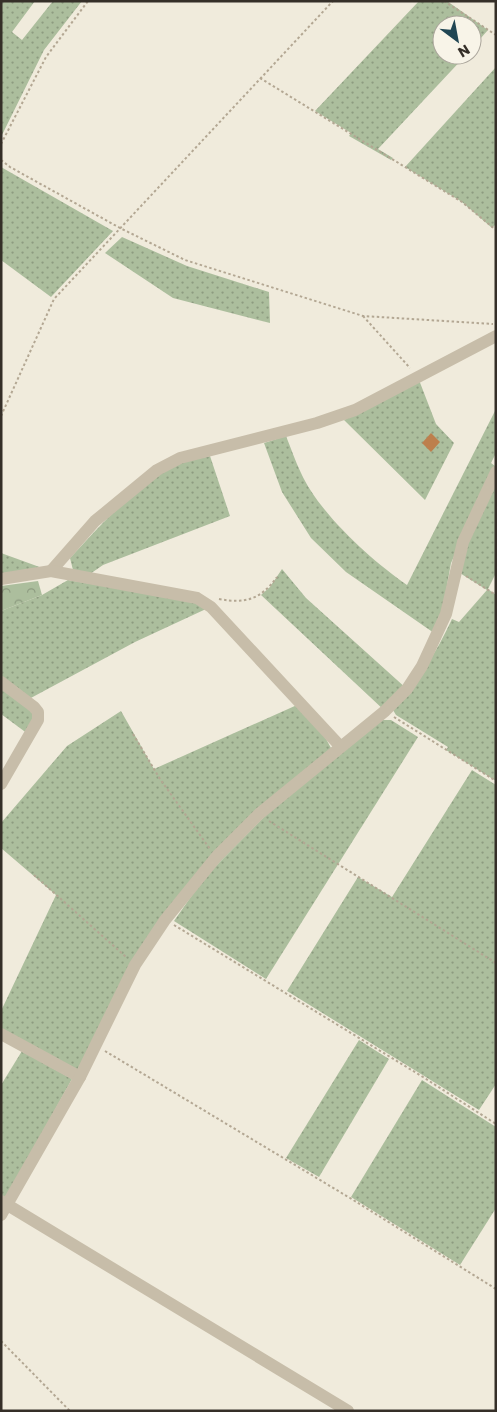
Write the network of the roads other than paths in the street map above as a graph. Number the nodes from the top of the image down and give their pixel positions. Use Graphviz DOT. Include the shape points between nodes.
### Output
graph roads {
  1 [pos="496,336"];
  2 [pos="496,472"];
  3 [pos="51,571"];
  4 [pos="1,579"];
  5 [pos="1,682"];
  6 [pos="340,746"];
  7 [pos="1,784"];
  8 [pos="1,1034"];
  9 [pos="80,1077"];
  10 [pos="3,1207"];
  11 [pos="348,1411"];
  1 -- 3 [label="street" via="355,410 180,458 157,470 95,521"];
  2 -- 6 [label="street" via="463,542 446,614 422,666 407,689 385,711"];
  3 -- 4 [label="street"];
  3 -- 6 [label="street" via="197,598 210,607"];
  5 -- 7 [label="street" via="38,712 38,720"];
  6 -- 9 [label="street" via="259,814 217,856 166,920 135,965"];
  8 -- 9 [label="street"];
  9 -- 10 [label="street"];
  10 -- 11 [label="street"];
}
